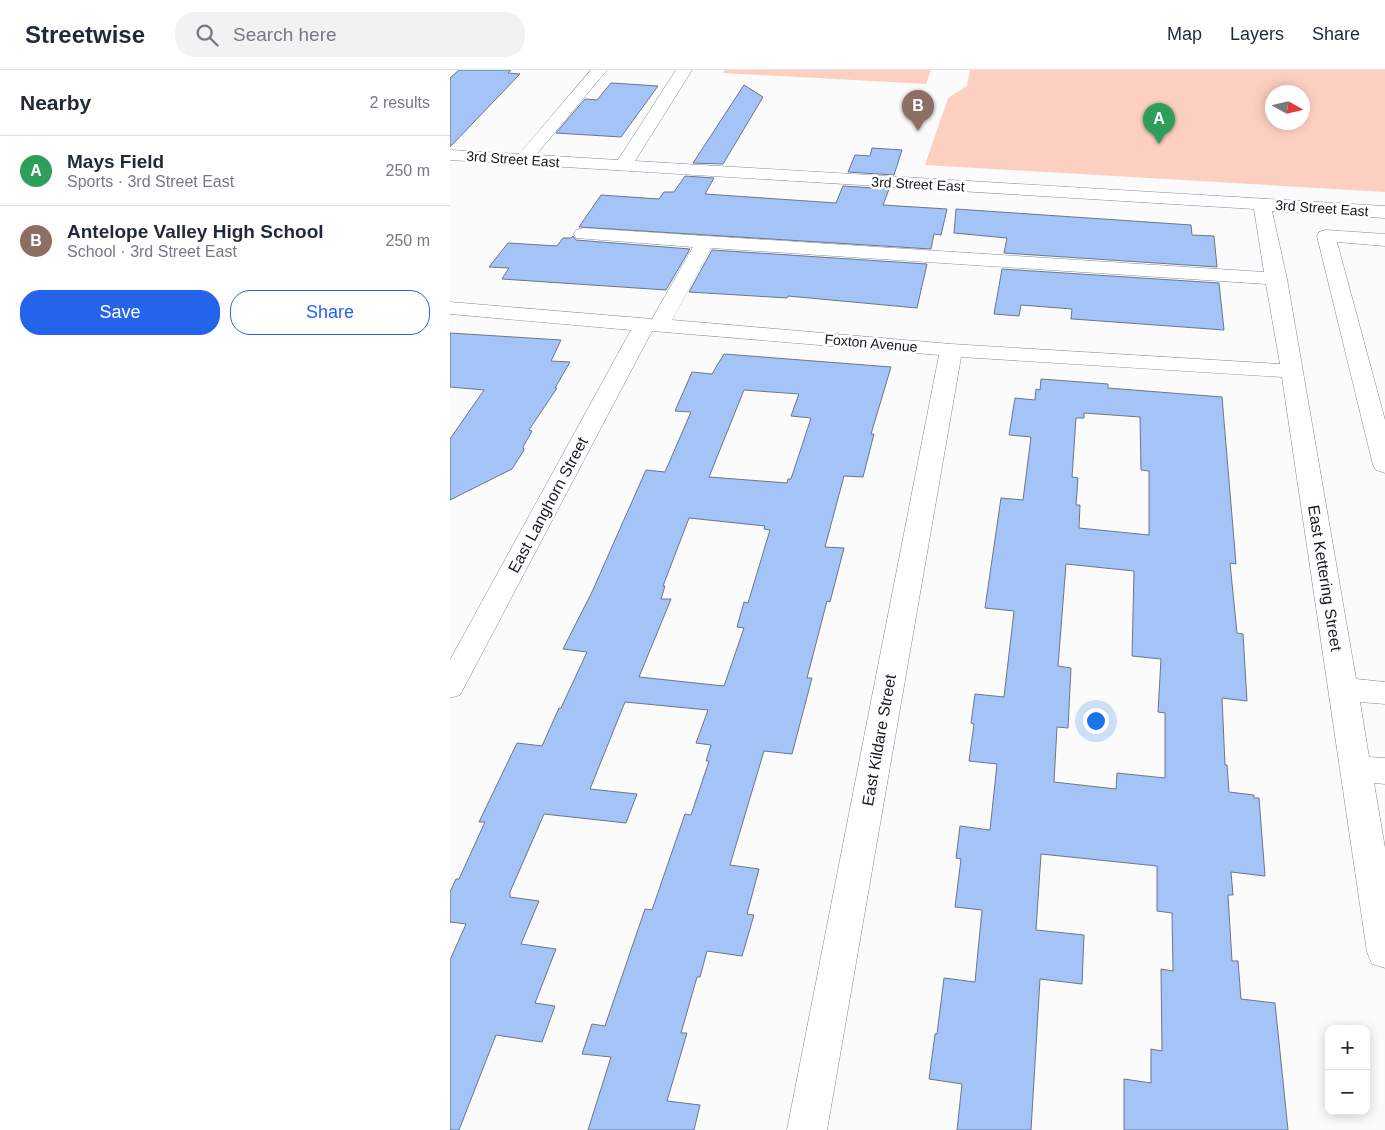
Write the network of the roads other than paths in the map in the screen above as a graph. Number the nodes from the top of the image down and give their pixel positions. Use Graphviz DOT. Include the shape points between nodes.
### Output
graph roads {
  1 [pos="599,70"];
  2 [pos="684,70"];
  3 [pos="450,156"];
  4 [pos="523,160"];
  5 [pos="622,166"];
  6 [pos="1262,204"];
  7 [pos="1385,212"];
  8 [pos="583,234"];
  9 [pos="1385,240"];
  10 [pos="705,242"];
  11 [pos="1276,279"];
  12 [pos="450,308"];
  13 [pos="652,324"];
  14 [pos="951,350"];
  15 [pos="1292,371"];
  16 [pos="1385,465"];
  17 [pos="450,687"];
  18 [pos="1342,689"];
  19 [pos="1385,693"];
  20 [pos="1354,768"];
  21 [pos="1385,771"];
  22 [pos="1385,952"];
  23 [pos="807,1130"];
  1 -- 4 [label="street"];
  2 -- 5 [label="street"];
  3 -- 4 [label="street, 3rd Street East"];
  4 -- 5 [label="street, 3rd Street East"];
  5 -- 6 [label="street, 3rd Street East"];
  6 -- 7 [label="street, 3rd Street East"];
  6 -- 11 [label="street, East Kettering Street"];
  8 -- 10 [label="street"];
  9 -- 16 [label="street" via="1326,236"];
  10 -- 11 [label="street"];
  10 -- 13 [label="street, East Langhorn Street"];
  11 -- 15 [label="street, East Kettering Street"];
  12 -- 13 [label="street, Foxton Avenue"];
  13 -- 14 [label="street, Foxton Avenue"];
  13 -- 17 [label="street, East Langhorn Street"];
  14 -- 15 [label="street, Foxton Avenue"];
  14 -- 23 [label="street, East Kildare Street"];
  15 -- 18 [label="street, East Kettering Street"];
  18 -- 19 [label="street"];
  18 -- 20 [label="street, East Kettering Street"];
  20 -- 21 [label="street"];
  20 -- 22 [label="street, East Kettering Street"];
}
